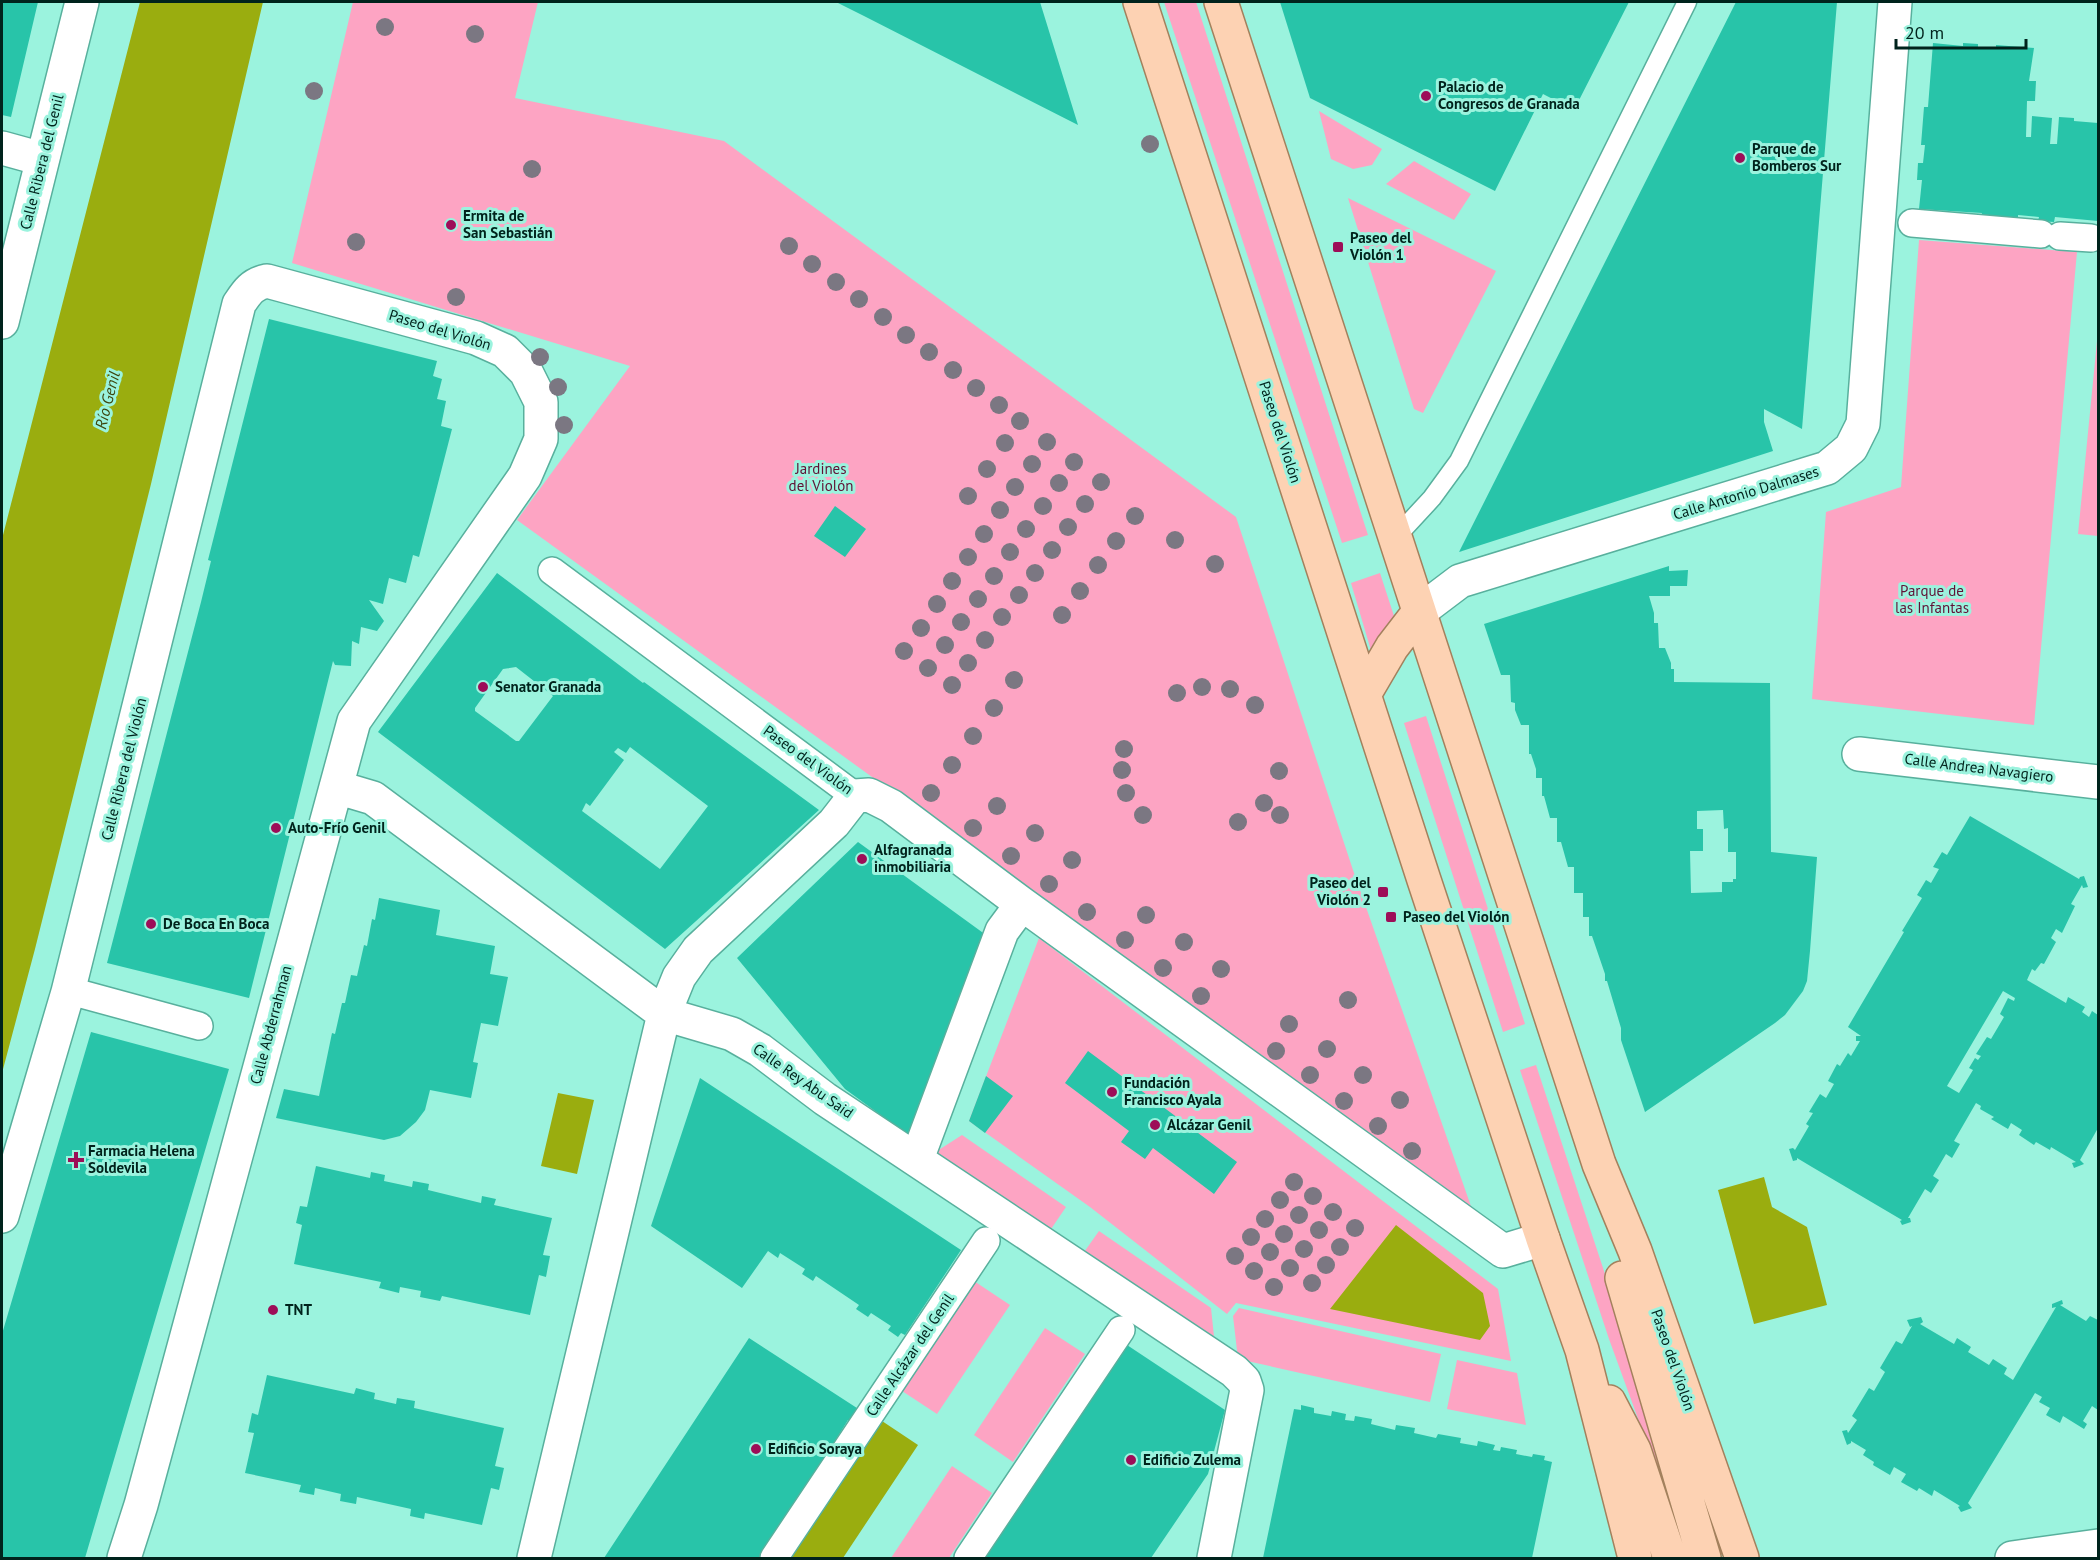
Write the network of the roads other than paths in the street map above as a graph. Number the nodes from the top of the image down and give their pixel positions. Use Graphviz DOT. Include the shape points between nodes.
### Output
graph roads {
  1 [pos="82,2"];
  2 [pos="1140,2"];
  3 [pos="1221,2"];
  4 [pos="1687,2"];
  5 [pos="1894,2"];
  6 [pos="2,148"];
  7 [pos="42,159"];
  8 [pos="1912,223"];
  9 [pos="2091,238"];
  10 [pos="236,320"];
  11 [pos="2,322"];
  12 [pos="491,526"];
  13 [pos="1396,537"];
  14 [pos="552,571"];
  15 [pos="1419,612"];
  16 [pos="1365,693"];
  17 [pos="1859,754"];
  18 [pos="2098,782"];
  19 [pos="336,787"];
  20 [pos="855,795"];
  21 [pos="1022,904"];
  22 [pos="74,992"];
  23 [pos="664,1014"];
  24 [pos="199,1026"];
  25 [pos="917,1159"];
  26 [pos="1599,1164"];
  27 [pos="2,1216"];
  28 [pos="1543,1239"];
  29 [pos="986,1241"];
  30 [pos="1121,1330"];
  31 [pos="1582,1350"];
  32 [pos="2098,1546"];
  33 [pos="124,1558"];
  34 [pos="534,1558"];
  35 [pos="774,1558"];
  36 [pos="968,1558"];
  37 [pos="1214,1558"];
  38 [pos="1635,1558"];
  39 [pos="1670,1558"];
  40 [pos="1704,1558"];
  41 [pos="1742,1558"];
  42 [pos="2012,1558"];
  1 -- 7 [label="street, Calle Ribera del Genil"];
  2 -- 16 [label="main road, Paseo del Violón"];
  3 -- 13 [label="main road, Paseo del Violón"];
  4 -- 13 [label="lane" via="1459,461"];
  5 -- 15 [label="street, Calle Antonio Dalmases" via="1863,424 1851,448 1827,468 1460,581"];
  6 -- 7 [label="street"];
  7 -- 11 [label="street, Calle Ribera del Genil"];
  8 -- 9 [label="street"];
  10 -- 12 [label="street, Paseo del Violón" via="239,304 248,291 267,281 476,338 505,351 526,372 541,402 541,439 525,476"];
  10 -- 27 [label="street, Calle Ribera del Violón" via="68,992"];
  12 -- 19 [label="street, Calle Abderrahman" via="354,721"];
  13 -- 15 [label="main road, Paseo del Violón"];
  14 -- 20 [label="street, Paseo del Violón"];
  15 -- 16 [label="main road" via="1392,647"];
  15 -- 26 [label="main road, Paseo del Violón"];
  16 -- 28 [label="main road, Paseo del Violón"];
  17 -- 18 [label="street, Calle Andrea Navagiero"];
  19 -- 23 [label="street" via="373,798"];
  19 -- 33 [label="street, Calle Abderrahman"];
  20 -- 21 [label="street, Paseo del Violón" via="869,795 891,806"];
  20 -- 23 [label="street" via="834,823 698,950 680,977"];
  21 -- 25 [label="street" via="1002,932"];
  21 -- 28 [label="street, Paseo del Violón" via="1503,1251"];
  22 -- 24 [label="street"];
  23 -- 25 [label="street, Calle Rey Abu Said" via="732,1034 760,1050 825,1099"];
  23 -- 34 [label="street"];
  25 -- 37 [label="street, Calle Rey Abu Said" via="1245,1381 1245,1404"];
  26 -- 40 [label="main road, Paseo del Violón" via="1616,1257"];
  26 -- 41 [label="main road, Paseo del Violón" via="1635,1251"];
  28 -- 31 [label="main road, Paseo del Violón"];
  29 -- 35 [label="street, Calle Alcázar del Genil"];
  30 -- 36 [label="street"];
  31 -- 38 [label="main road, Paseo del Violón"];
  31 -- 39 [label="main road, Paseo del Violón" via="1634,1450"];
  32 -- 42 [label="street"];
}
